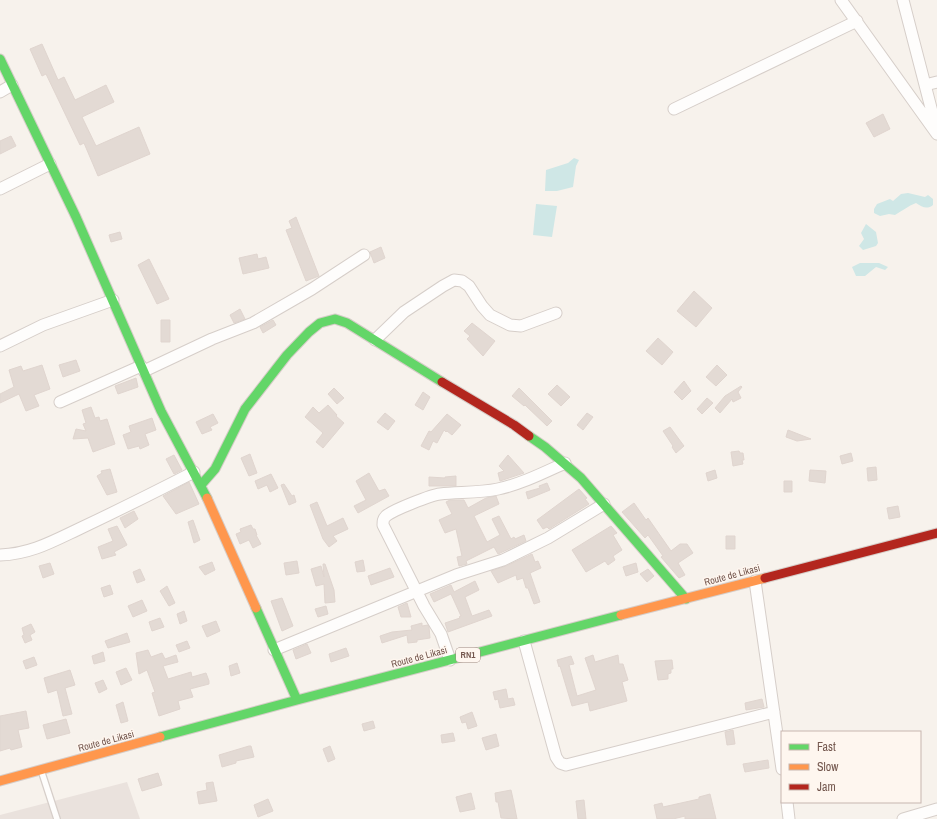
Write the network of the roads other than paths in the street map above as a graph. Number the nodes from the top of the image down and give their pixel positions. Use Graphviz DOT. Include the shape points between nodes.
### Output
graph roads {
  1 [pos="841,0"];
  2 [pos="903,0"];
  3 [pos="857,21"];
  4 [pos="0,59"];
  5 [pos="937,82"];
  6 [pos="12,85"];
  7 [pos="925,85"];
  8 [pos="0,92"];
  9 [pos="674,109"];
  10 [pos="937,133"];
  11 [pos="50,164"];
  12 [pos="0,189"];
  13 [pos="364,255"];
  14 [pos="113,300"];
  15 [pos="556,313"];
  16 [pos="375,340"];
  17 [pos="0,346"];
  18 [pos="142,368"];
  19 [pos="60,402"];
  20 [pos="565,463"];
  21 [pos="194,472"];
  22 [pos="200,485"];
  23 [pos="604,504"];
  24 [pos="937,533"];
  25 [pos="0,555"];
  26 [pos="755,581"];
  27 [pos="416,591"];
  28 [pos="686,599"];
  29 [pos="524,641"];
  30 [pos="274,650"];
  31 [pos="450,660"];
  32 [pos="297,700"];
  33 [pos="774,712"];
  34 [pos="781,761"];
  35 [pos="42,770"];
  36 [pos="0,781"];
  37 [pos="787,803"];
  38 [pos="937,809"];
  39 [pos="57,819"];
  40 [pos="789,819"];
  41 [pos="903,819"];
  1 -- 3 [label="street"];
  2 -- 7 [label="street"];
  3 -- 9 [label="street"];
  3 -- 10 [label="street"];
  4 -- 6 [label="main road"];
  5 -- 7 [label="street"];
  6 -- 8 [label="street"];
  6 -- 11 [label="main road"];
  7 -- 10 [label="street"];
  11 -- 12 [label="street"];
  11 -- 14 [label="main road"];
  13 -- 18 [label="street" via="253,323"];
  14 -- 17 [label="street" via="43,326"];
  14 -- 18 [label="main road"];
  15 -- 16 [label="street" via="521,326 510,325 490,315 469,286 462,281 454,280 404,312"];
  16 -- 20 [label="main road" via="514,425"];
  16 -- 22 [label="main road" via="347,323 335,319 320,323 286,355 263,385 245,410 215,469"];
  18 -- 19 [label="street"];
  18 -- 21 [label="main road" via="161,411"];
  20 -- 23 [label="main road"];
  20 -- 27 [label="street" via="499,489 438,494 386,516 383,525"];
  21 -- 22 [label="main road"];
  21 -- 25 [label="street" via="33,550 15,555"];
  22 -- 30 [label="main road"];
  23 -- 27 [label="street" via="548,538 503,560"];
  23 -- 28 [label="main road"];
  24 -- 26 [label="main road, Route de Likasi / RN1"];
  26 -- 28 [label="main road, Route de Likasi / RN1"];
  26 -- 33 [label="street"];
  27 -- 30 [label="street"];
  27 -- 31 [label="street" via="441,634"];
  28 -- 29 [label="main road, Route de Likasi / RN1"];
  29 -- 31 [label="main road, Route de Likasi / RN1"];
  29 -- 33 [label="street" via="556,757 560,763 566,765"];
  30 -- 32 [label="main road"];
  31 -- 32 [label="main road, Route de Likasi / RN1"];
  32 -- 35 [label="main road, Route de Likasi / RN1"];
  33 -- 34 [label="street"];
  35 -- 36 [label="main road, Route de Likasi / RN1"];
  35 -- 39 [label="lane"];
  37 -- 40 [label="street"];
  38 -- 41 [label="street"];
}
